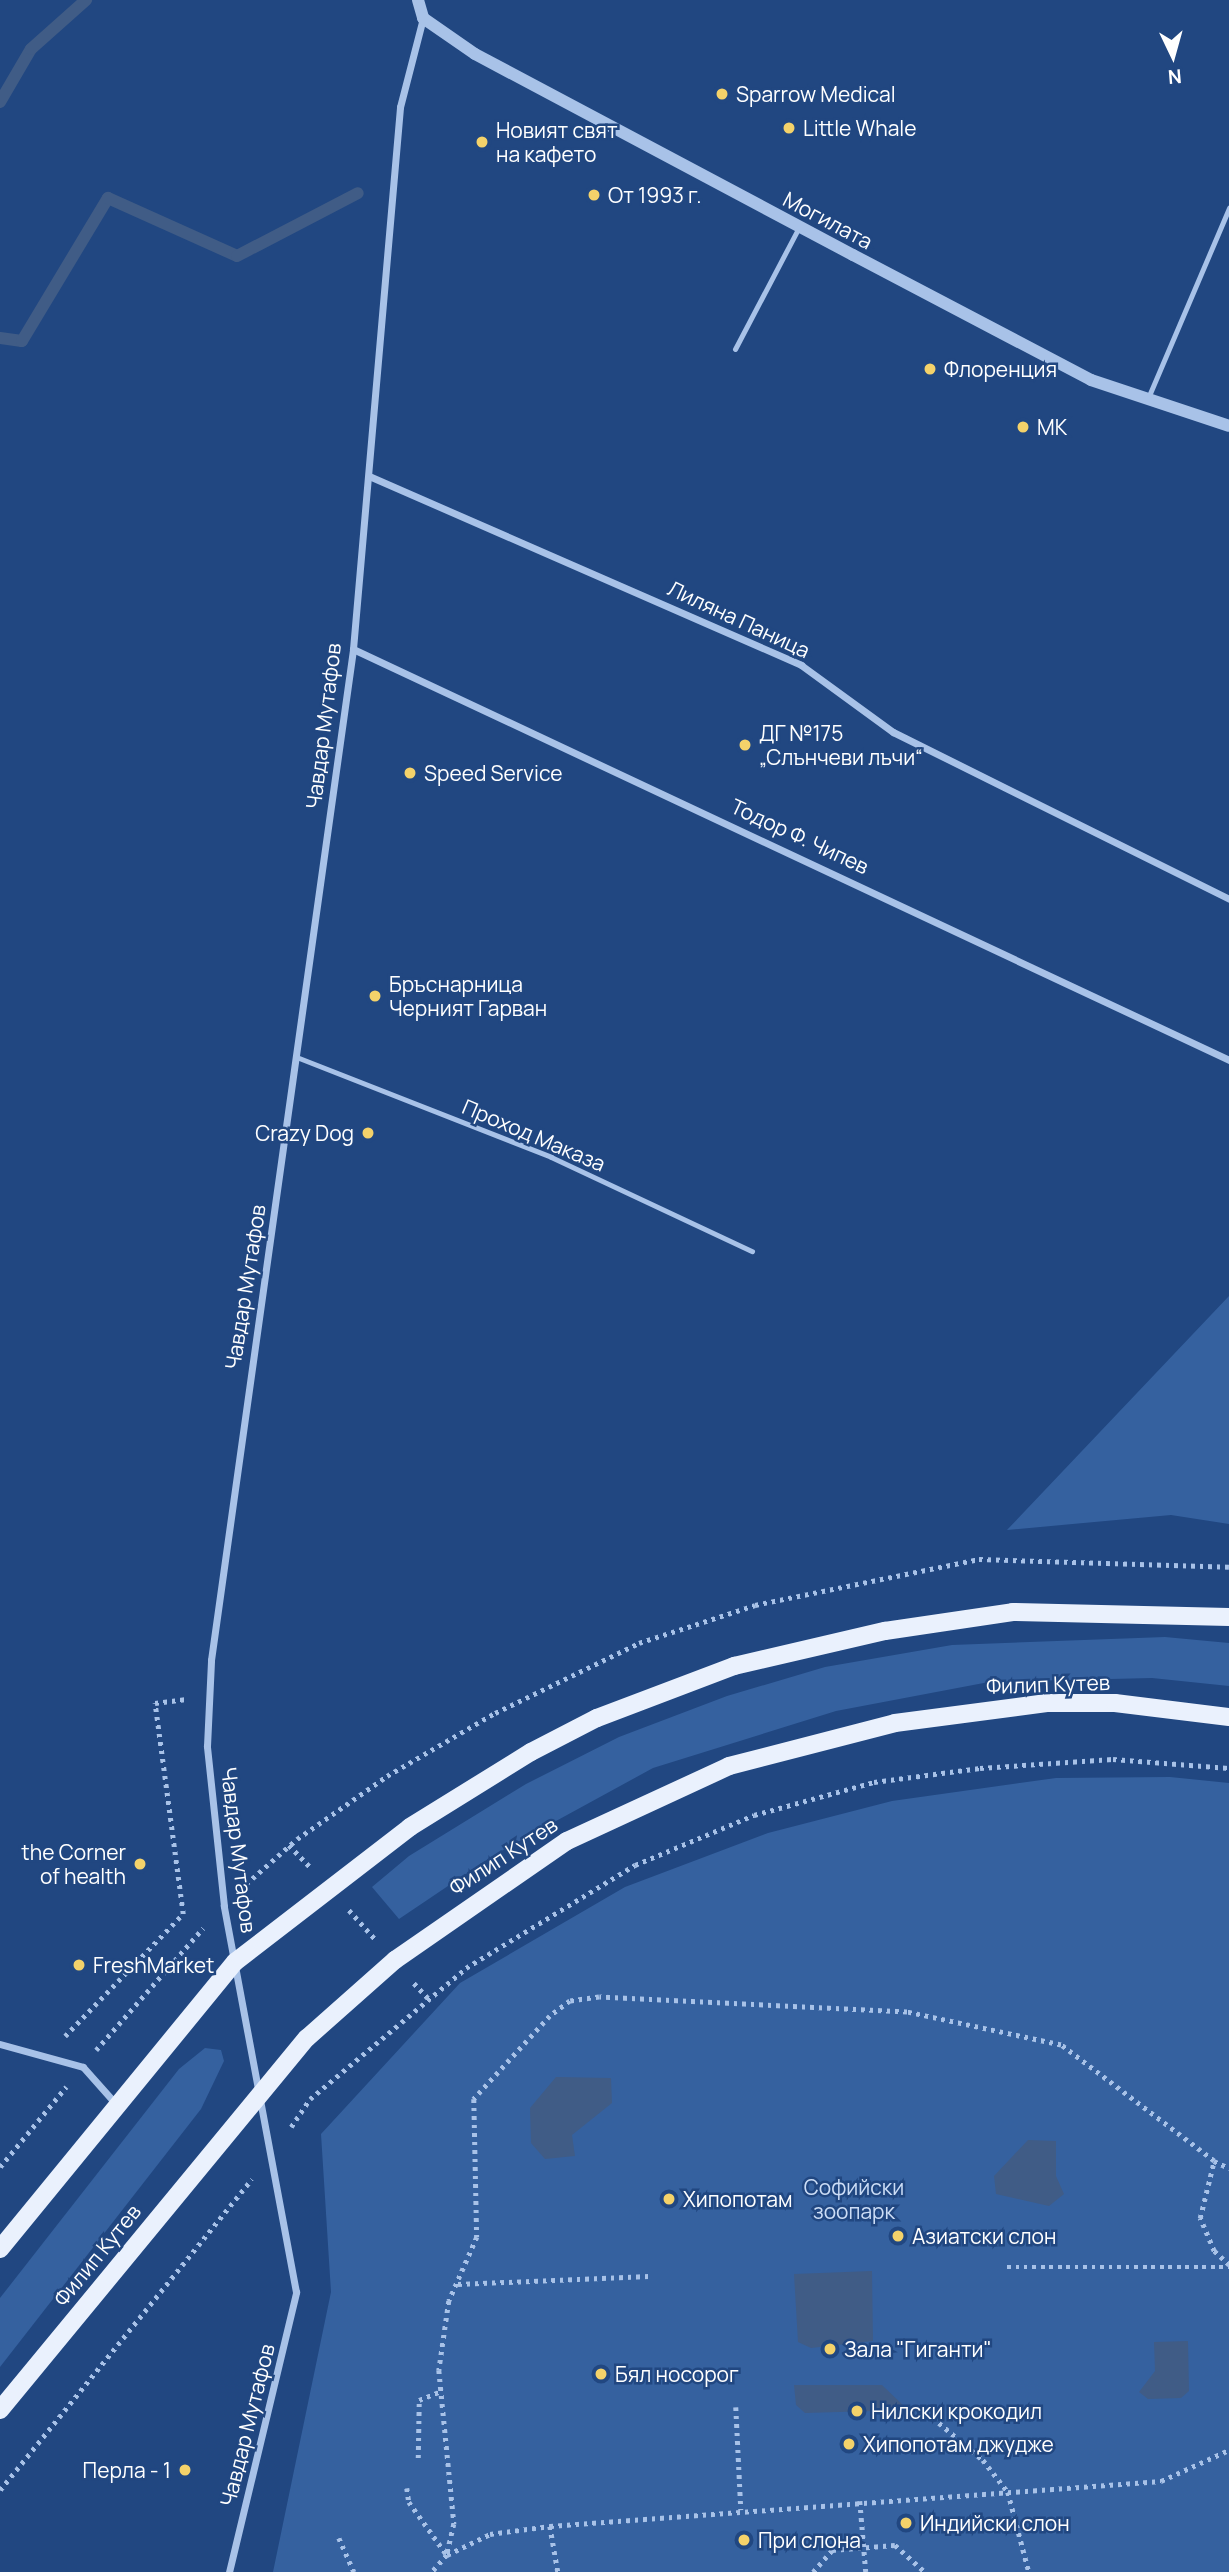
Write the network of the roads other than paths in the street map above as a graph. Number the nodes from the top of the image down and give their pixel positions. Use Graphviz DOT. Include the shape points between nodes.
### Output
graph roads {
  1 [pos="418,0"];
  2 [pos="423,18"];
  3 [pos="1229,208"];
  4 [pos="799,227"];
  5 [pos="735,349"];
  6 [pos="1147,400"];
  7 [pos="1229,426"];
  8 [pos="369,476"];
  9 [pos="353,649"];
  10 [pos="1229,899"];
  11 [pos="299,1058"];
  12 [pos="1229,1060"];
  13 [pos="752,1251"];
  14 [pos="1229,1618"];
  15 [pos="1229,1717"];
  16 [pos="235,1962"];
  17 [pos="0,2043"];
  18 [pos="260,2087"];
  19 [pos="117,2105"];
  20 [pos="0,2249"];
  21 [pos="0,2410"];
  22 [pos="229,2572"];
  1 -- 2 [label="street"];
  2 -- 4 [label="street, Могилата" via="475,54"];
  2 -- 8 [label="street, Чавдар Мутафов" via="400,107"];
  3 -- 6 [label="lane"];
  4 -- 5 [label="lane"];
  4 -- 6 [label="street, Могилата" via="1091,380"];
  6 -- 7 [label="street, Могилата"];
  8 -- 9 [label="street, Чавдар Мутафов"];
  8 -- 10 [label="street, Лиляна Паница" via="790,660 893,732"];
  9 -- 11 [label="street, Чавдар Мутафов"];
  9 -- 12 [label="street, Тодор Ф. Чипев"];
  11 -- 13 [label="lane, Проход Маказа" via="551,1157"];
  11 -- 16 [label="street, Чавдар Мутафов" via="209,1696 210,1789"];
  14 -- 16 [label="main road" via="1013,1612 885,1631 734,1666 597,1718 531,1752 410,1827"];
  15 -- 18 [label="main road, Филип Кутев" via="1115,1703 978,1709 842,1736 717,1771 626,1810 509,1876 360,1987"];
  16 -- 18 [label="street, Чавдар Мутафов"];
  16 -- 19 [label="main road"];
  17 -- 19 [label="street" via="83,2067"];
  18 -- 21 [label="main road, Филип Кутев"];
  18 -- 22 [label="street, Чавдар Мутафов" via="296,2292"];
  19 -- 20 [label="main road"];
}
